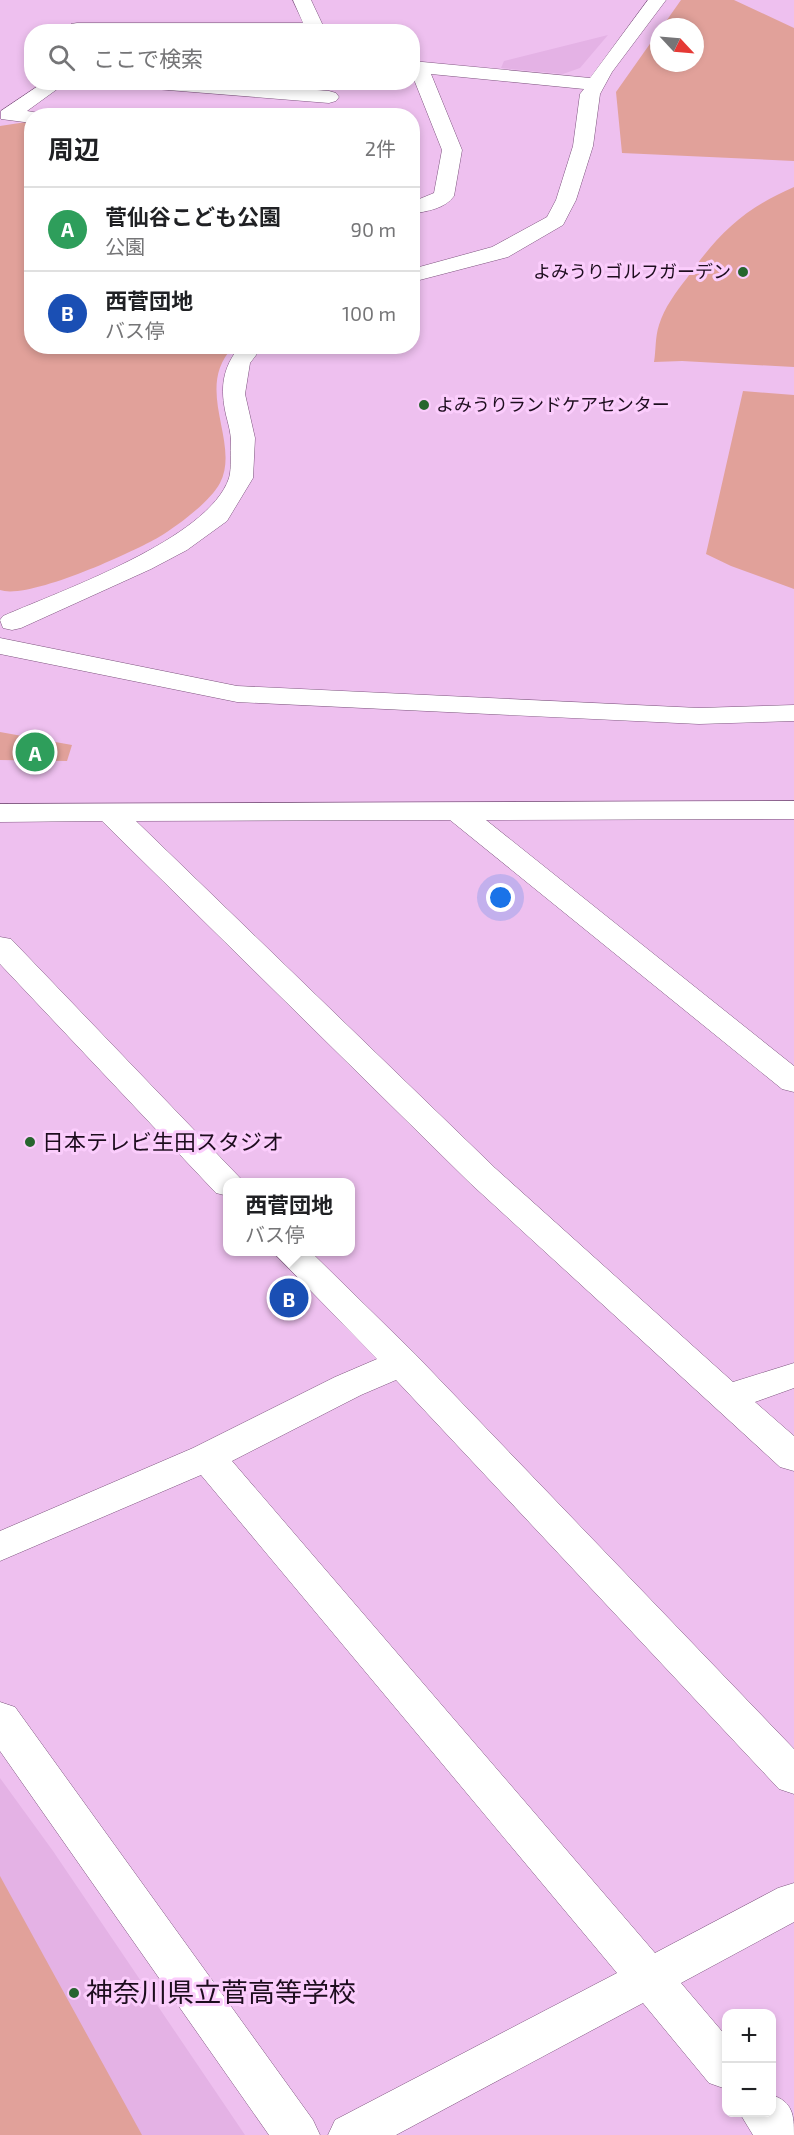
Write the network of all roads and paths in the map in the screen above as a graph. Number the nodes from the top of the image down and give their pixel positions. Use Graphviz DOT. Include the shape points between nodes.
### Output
graph roads {
  1 [pos="303,0"];
  2 [pos="657,0"];
  3 [pos="313,24"];
  4 [pos="420,68"];
  5 [pos="420,77"];
  6 [pos="596,84"];
  7 [pos="46,90"];
  8 [pos="242,90"];
  9 [pos="329,97"];
  10 [pos="24,116"];
  11 [pos="420,206"];
  12 [pos="420,274"];
  13 [pos="246,354"];
  14 [pos="6,634"];
  15 [pos="794,713"];
  16 [pos="108,811"];
  17 [pos="458,812"];
  18 [pos="0,813"];
  19 [pos="790,813"];
  20 [pos="0,946"];
  21 [pos="794,1082"];
  22 [pos="223,1180"];
  23 [pos="296,1256"];
  24 [pos="402,1363"];
  25 [pos="794,1375"];
  26 [pos="729,1397"];
  27 [pos="207,1457"];
  28 [pos="794,1458"];
  29 [pos="0,1547"];
  30 [pos="0,1719"];
  31 [pos="794,1777"];
  32 [pos="794,1901"];
  33 [pos="649,1977"];
  34 [pos="722,2064"];
  35 [pos="767,2117"];
  36 [pos="296,2135"];
  37 [pos="352,2135"];
  38 [pos="782,2135"];
  1 -- 3 [label="street"];
  2 -- 6 [label="street"];
  4 -- 6 [label="street"];
  5 -- 11 [label="street" via="452,150 444,196"];
  6 -- 12 [label="street" via="590,94 584,146 556,221 500,252"];
  7 -- 10 [label="street" via="8,115"];
  8 -- 9 [label="street"];
  13 -- 14 [label="street" via="239,362 233,394 243,438 242,478 218,516 178,545"];
  14 -- 15 [label="street" via="237,694 699,716"];
  16 -- 17 [label="street"];
  16 -- 18 [label="street"];
  16 -- 26 [label="street" via="483,1176"];
  17 -- 19 [label="street"];
  17 -- 21 [label="street"];
  20 -- 22 [label="street"];
  23 -- 24 [label="street"];
  24 -- 27 [label="street"];
  24 -- 31 [label="street"];
  25 -- 26 [label="street"];
  26 -- 28 [label="street"];
  27 -- 29 [label="street"];
  27 -- 33 [label="street"];
  30 -- 36 [label="street"];
  32 -- 33 [label="street"];
  33 -- 34 [label="street"];
  33 -- 37 [label="street"];
  35 -- 38 [label="street"];
}
